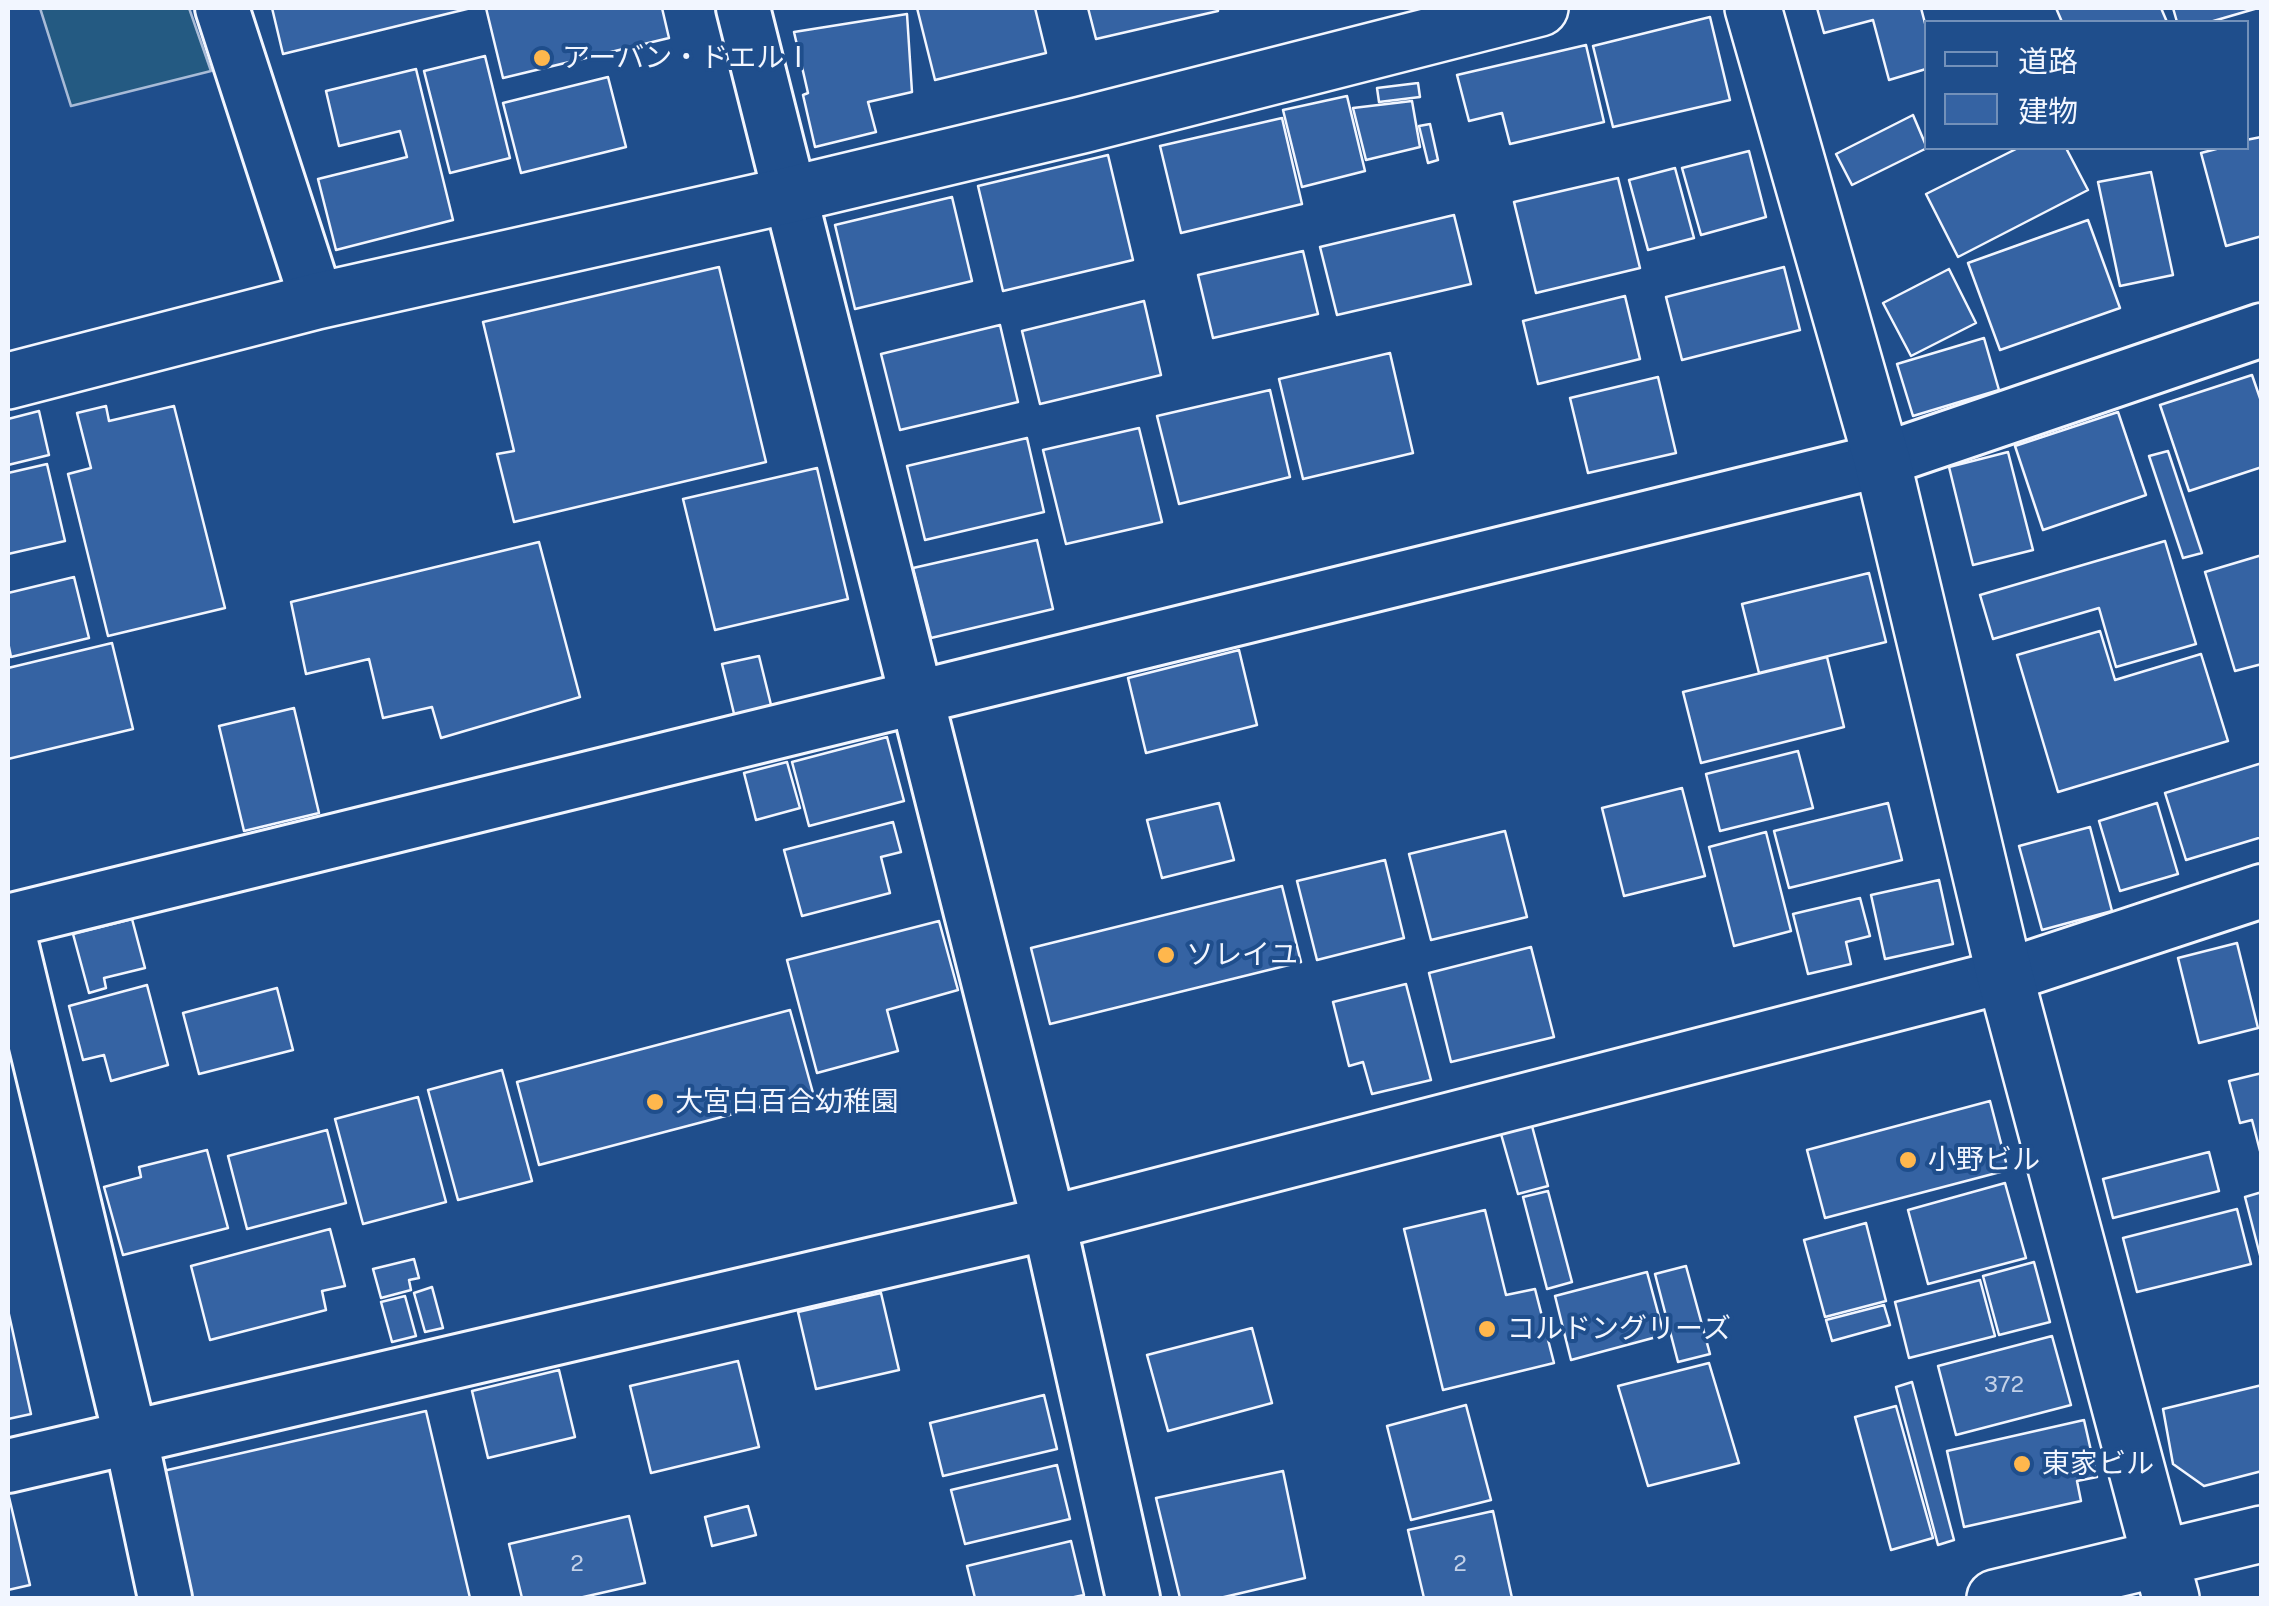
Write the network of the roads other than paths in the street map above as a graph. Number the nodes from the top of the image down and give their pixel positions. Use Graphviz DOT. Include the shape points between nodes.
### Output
graph roads {
  1 [pos="222,8"];
  2 [pos="743,8"];
  3 [pos="1540,8"];
  4 [pos="1753,8"];
  5 [pos="788,196"];
  6 [pos="317,302"];
  7 [pos="2262,330"];
  8 [pos="8,381"];
  9 [pos="1882,460"];
  10 [pos="917,696"];
  11 [pos="2262,891"];
  12 [pos="8,921"];
  13 [pos="8,930"];
  14 [pos="2005,976"];
  15 [pos="1049,1223"];
  16 [pos="131,1439"];
  17 [pos="8,1466"];
  18 [pos="2262,1534"];
  19 [pos="2166,1578"];
  20 [pos="165,1598"];
  21 [pos="1132,1598"];
  22 [pos="1995,1598"];
  1 -- 6 [label="street"];
  2 -- 5 [label="street"];
  3 -- 5 [label="street"];
  4 -- 9 [label="street"];
  5 -- 6 [label="street"];
  5 -- 10 [label="street"];
  6 -- 8 [label="street"];
  7 -- 9 [label="street"];
  9 -- 10 [label="street"];
  9 -- 14 [label="street"];
  10 -- 12 [label="street"];
  10 -- 15 [label="street"];
  11 -- 14 [label="street"];
  13 -- 16 [label="street"];
  14 -- 15 [label="street"];
  14 -- 19 [label="street"];
  15 -- 16 [label="street"];
  15 -- 21 [label="street"];
  16 -- 17 [label="street"];
  16 -- 20 [label="street"];
  18 -- 19 [label="street"];
  19 -- 22 [label="street"];
}
